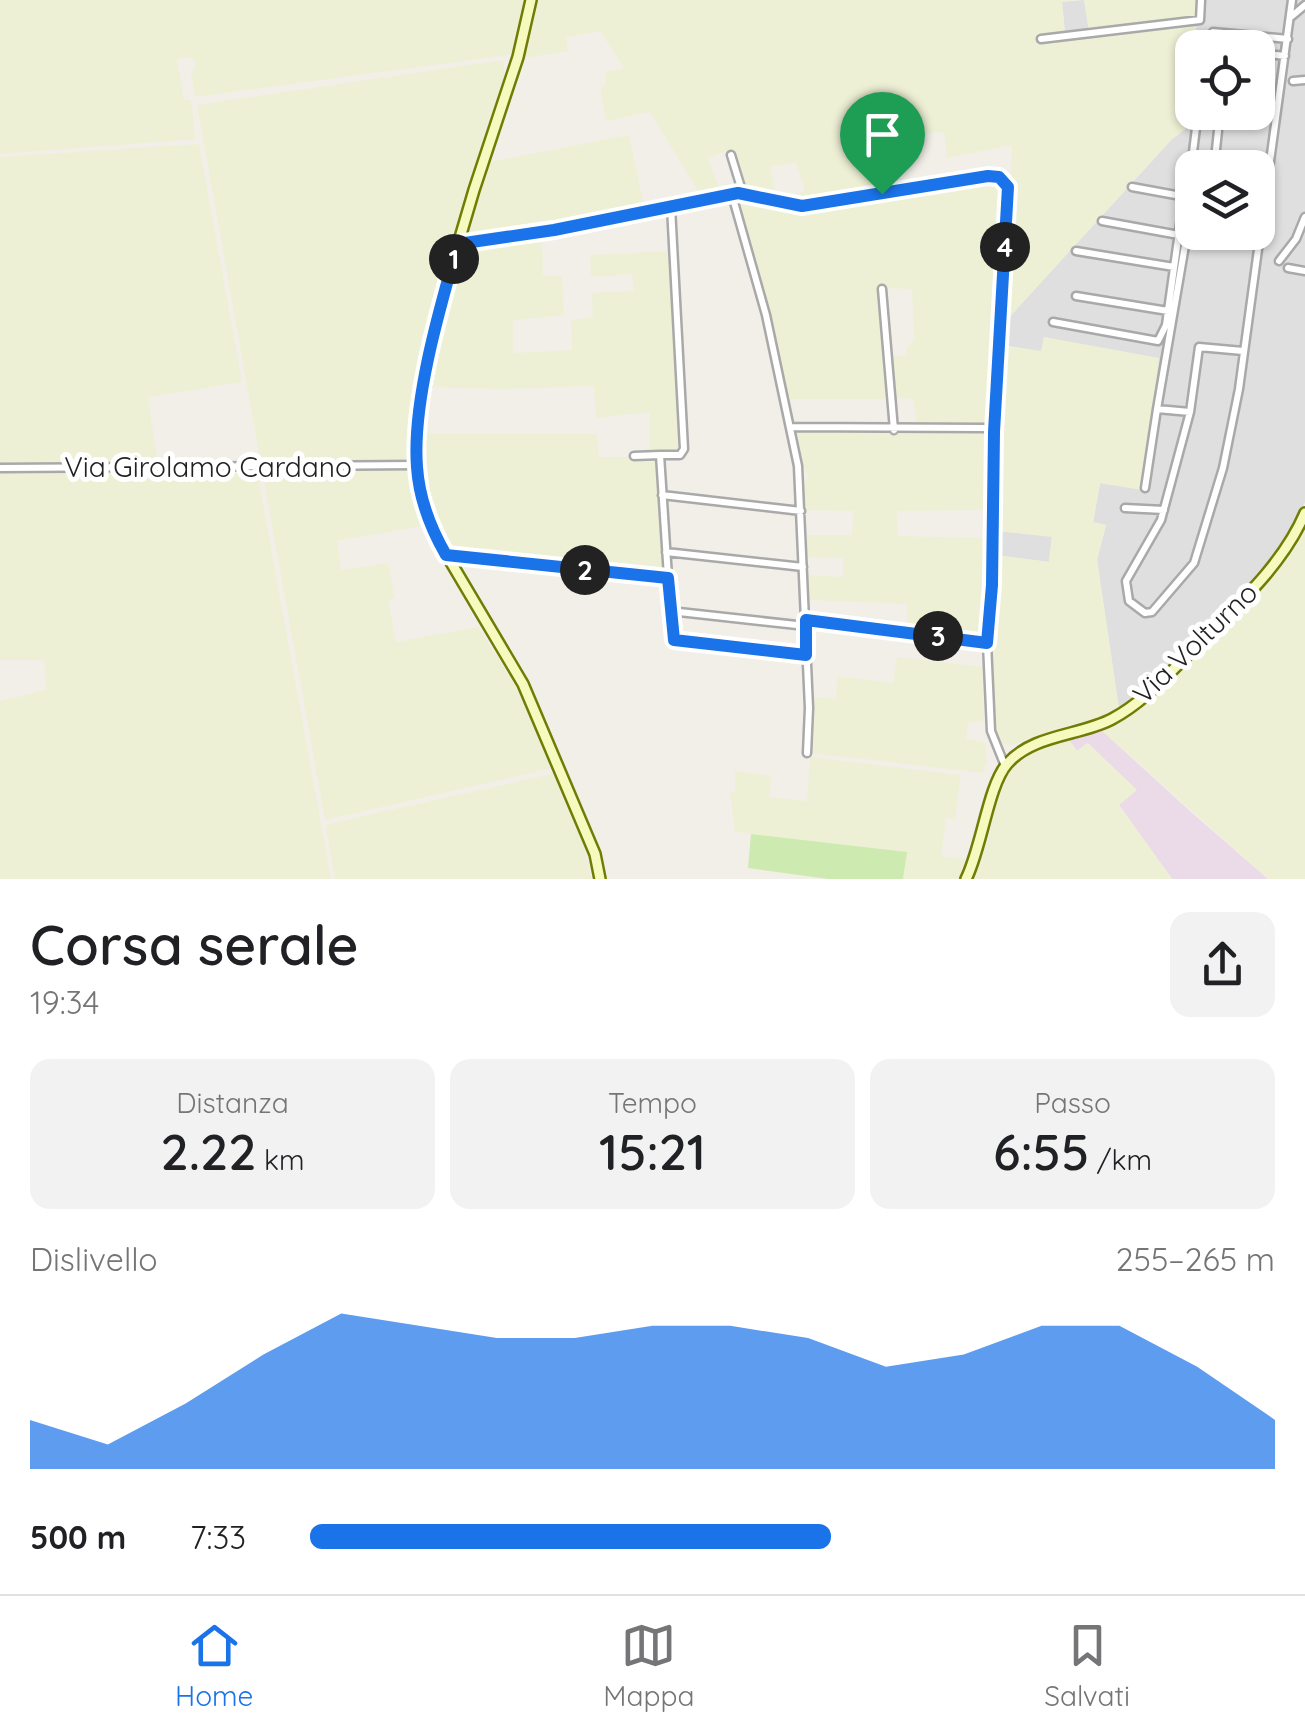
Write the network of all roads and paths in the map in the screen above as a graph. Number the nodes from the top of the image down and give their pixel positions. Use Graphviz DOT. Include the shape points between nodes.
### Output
graph roads {
  1 [pos="530,0"];
  2 [pos="1202,0"];
  3 [pos="1292,0"];
  4 [pos="1305,5"];
  5 [pos="1291,16"];
  6 [pos="1275,38"];
  7 [pos="1288,39"];
  8 [pos="1041,40"];
  9 [pos="1275,55"];
  10 [pos="1285,56"];
  11 [pos="1305,80"];
  12 [pos="1294,82"];
  13 [pos="1272,150"];
  14 [pos="731,155"];
  15 [pos="881,156"];
  16 [pos="1132,187"];
  17 [pos="743,194"];
  18 [pos="882,194"];
  19 [pos="732,195"];
  20 [pos="1175,195"];
  21 [pos="671,207"];
  22 [pos="1305,217"];
  23 [pos="1102,222"];
  24 [pos="1175,234"];
  25 [pos="458,244"];
  26 [pos="1177,250"];
  27 [pos="1184,250"];
  28 [pos="1258,250"];
  29 [pos="1076,252"];
  30 [pos="1280,261"];
  31 [pos="1174,267"];
  32 [pos="1288,268"];
  33 [pos="1305,271"];
  34 [pos="882,289"];
  35 [pos="1076,296"];
  36 [pos="1168,310"];
  37 [pos="1053,322"];
  38 [pos="1243,352"];
  39 [pos="1157,409"];
  40 [pos="1190,412"];
  41 [pos="790,428"];
  42 [pos="894,430"];
  43 [pos="994,432"];
  44 [pos="660,455"];
  45 [pos="634,456"];
  46 [pos="416,466"];
  47 [pos="0,468"];
  48 [pos="1145,488"];
  49 [pos="662,495"];
  50 [pos="1125,508"];
  51 [pos="1164,510"];
  52 [pos="801,511"];
  53 [pos="1305,512"];
  54 [pos="666,552"];
  55 [pos="446,555"];
  56 [pos="803,568"];
  57 [pos="668,578"];
  58 [pos="670,611"];
  59 [pos="806,623"];
  60 [pos="987,643"];
  61 [pos="806,655"];
  62 [pos="807,754"];
  63 [pos="1004,766"];
  64 [pos="600,879"];
  65 [pos="966,879"];
  1 -- 25 [label="main road"];
  2 -- 8 [label="street" via="1200,20"];
  3 -- 5 [label="street"];
  4 -- 5 [label="street"];
  5 -- 7 [label="street"];
  6 -- 7 [label="street"];
  7 -- 10 [label="street"];
  9 -- 10 [label="street"];
  10 -- 13 [label="street"];
  11 -- 12 [label="street"];
  14 -- 17 [label="street"];
  15 -- 18 [label="street"];
  16 -- 20 [label="street"];
  17 -- 18 [label="street" via="802,206"];
  17 -- 19 [label="street"];
  18 -- 43 [label="street" via="977,177 1006,183"];
  19 -- 21 [label="street"];
  19 -- 41 [label="street"];
  21 -- 25 [label="street"];
  21 -- 44 [label="street" via="684,448 680,455"];
  22 -- 30 [label="street"];
  23 -- 24 [label="street"];
  25 -- 46 [label="main road" via="433,340"];
  26 -- 31 [label="street"];
  27 -- 39 [label="street"];
  28 -- 38 [label="street"];
  29 -- 31 [label="street"];
  31 -- 36 [label="street"];
  32 -- 33 [label="street"];
  34 -- 42 [label="street"];
  35 -- 36 [label="street"];
  36 -- 37 [label="street" via="1158,340"];
  38 -- 40 [label="street" via="1200,347"];
  38 -- 51 [label="street" via="1226,455 1194,563 1145,614 1130,600 1126,582"];
  39 -- 40 [label="street"];
  39 -- 48 [label="street"];
  40 -- 51 [label="street"];
  41 -- 42 [label="street"];
  41 -- 52 [label="street"];
  42 -- 43 [label="street"];
  43 -- 60 [label="street"];
  44 -- 45 [label="street"];
  44 -- 49 [label="street"];
  46 -- 47 [label="street, Via Girolamo Cardano"];
  46 -- 55 [label="main road"];
  49 -- 52 [label="street"];
  49 -- 54 [label="street"];
  50 -- 51 [label="street"];
  52 -- 56 [label="street"];
  53 -- 63 [label="main road, Via Volturno" via="1252,590 1145,697 1110,720 1060,735"];
  54 -- 56 [label="street"];
  54 -- 57 [label="street"];
  55 -- 57 [label="street"];
  55 -- 64 [label="main road" via="522,684"];
  56 -- 59 [label="street"];
  57 -- 58 [label="street"];
  58 -- 59 [label="street"];
  58 -- 61 [label="street" via="674,640"];
  59 -- 60 [label="street"];
  59 -- 61 [label="street"];
  60 -- 63 [label="street" via="990,731"];
  61 -- 62 [label="street"];
  63 -- 65 [label="main road"];
}
